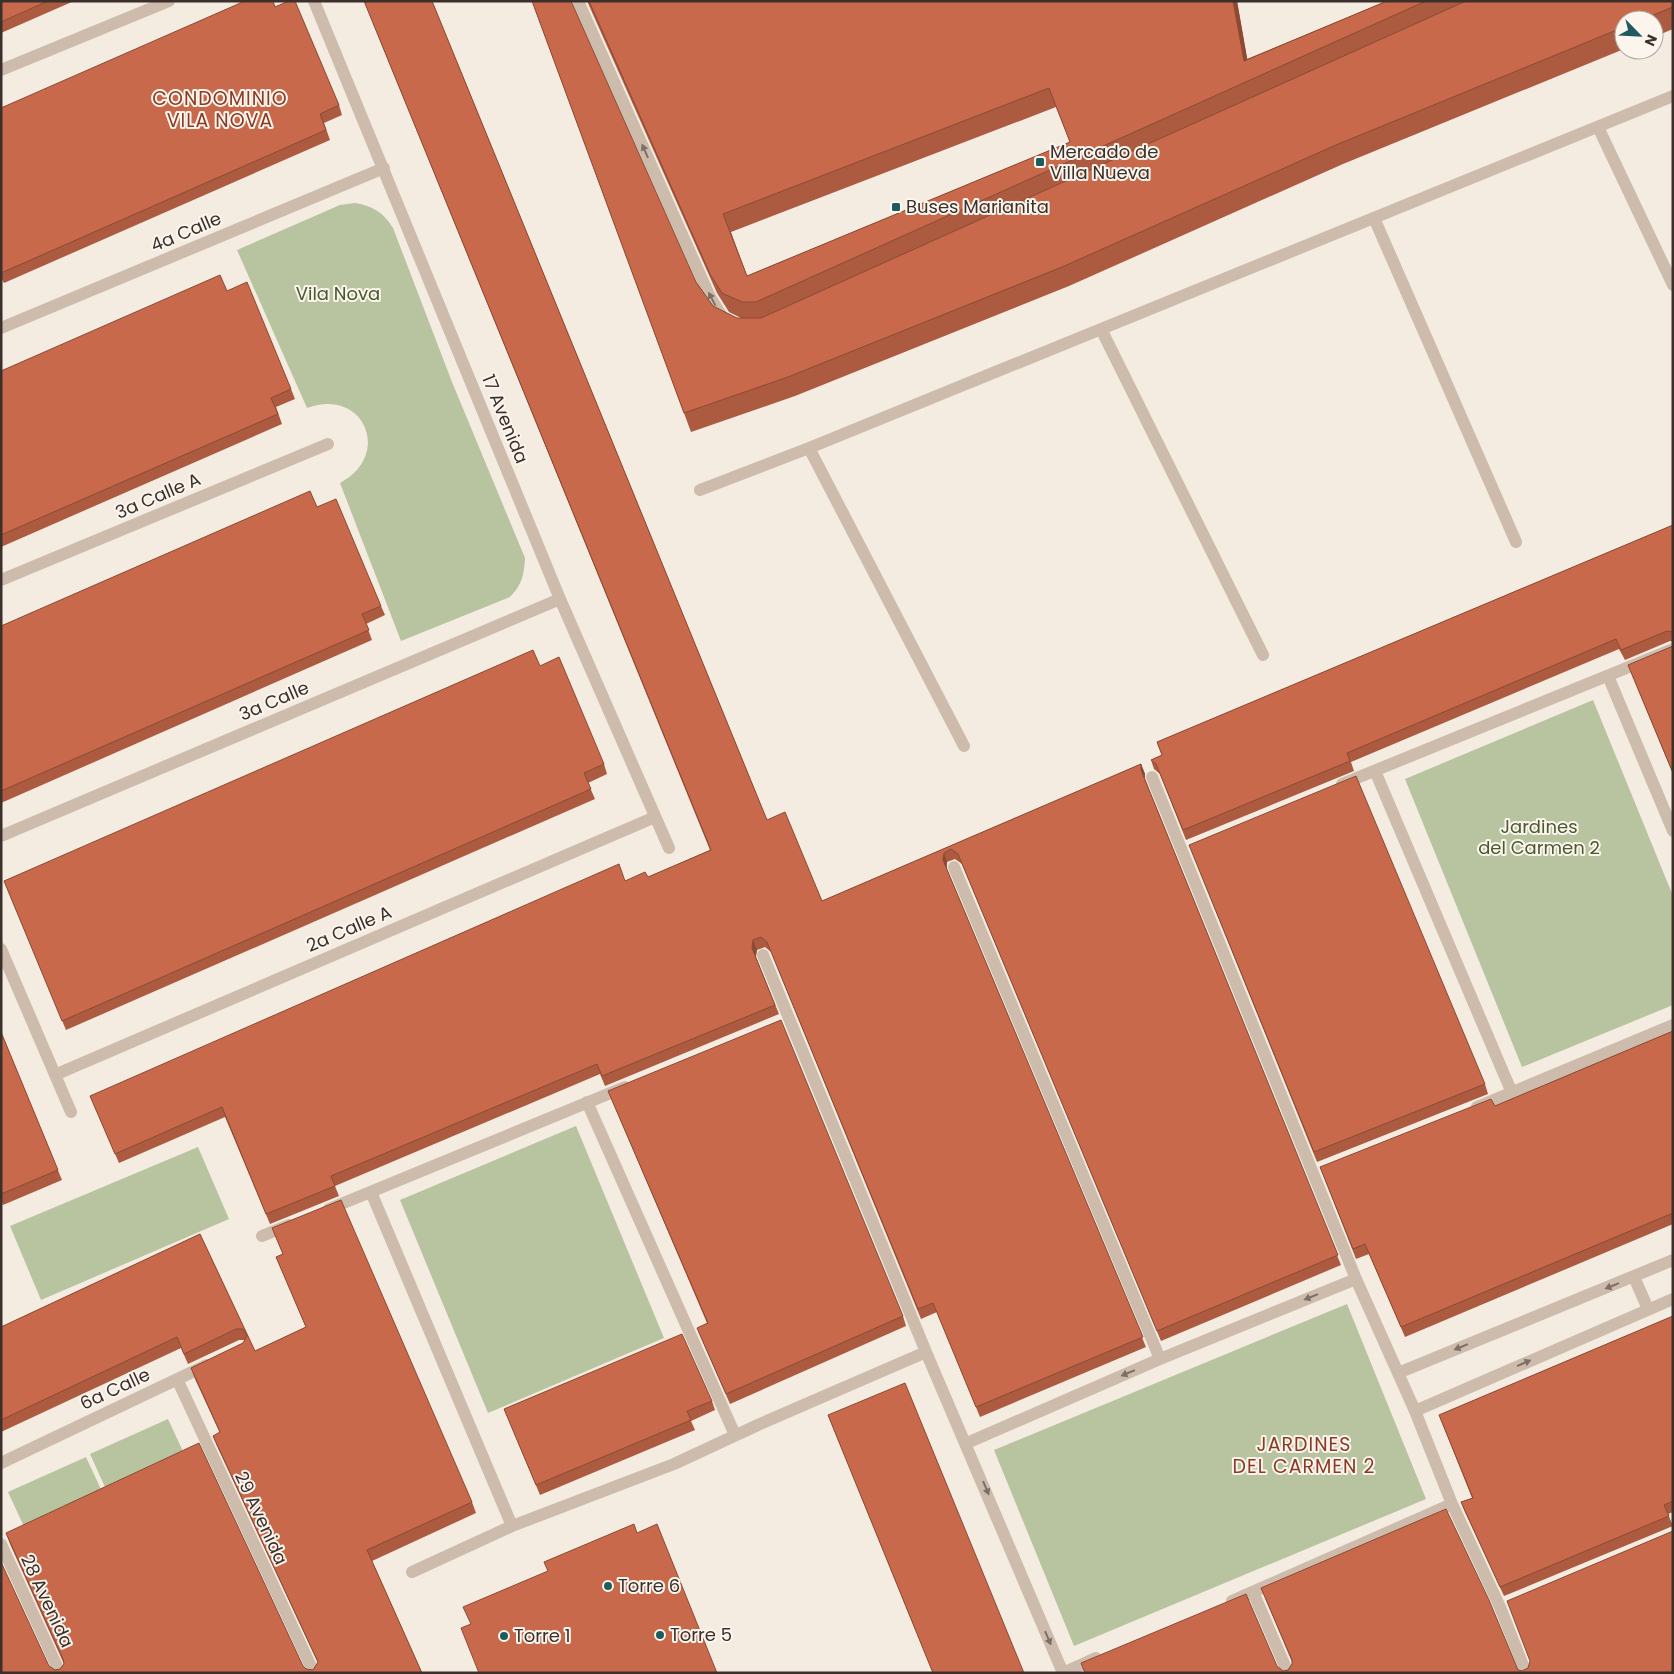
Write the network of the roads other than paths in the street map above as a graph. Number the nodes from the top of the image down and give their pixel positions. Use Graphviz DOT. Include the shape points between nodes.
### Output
graph roads {
  1 [pos="169,1"];
  2 [pos="314,1"];
  3 [pos="578,1"];
  4 [pos="1,70"];
  5 [pos="1673,96"];
  6 [pos="1598,127"];
  7 [pos="384,168"];
  8 [pos="1374,218"];
  9 [pos="1673,285"];
  10 [pos="739,325"];
  11 [pos="1,328"];
  12 [pos="1101,329"];
  13 [pos="328,444"];
  14 [pos="809,448"];
  15 [pos="700,490"];
  16 [pos="1516,542"];
  17 [pos="1,580"];
  18 [pos="560,599"];
  19 [pos="1673,649"];
  20 [pos="1263,655"];
  21 [pos="1608,676"];
  22 [pos="964,746"];
  23 [pos="1375,771"];
  24 [pos="1152,777"];
  25 [pos="1329,790"];
  26 [pos="655,817"];
  27 [pos="1673,831"];
  28 [pos="1,836"];
  29 [pos="670,848"];
  30 [pos="954,867"];
  31 [pos="1,949"];
  32 [pos="763,955"];
  33 [pos="1673,1025"];
  34 [pos="57,1074"];
  35 [pos="633,1083"];
  36 [pos="1512,1093"];
  37 [pos="587,1102"];
  38 [pos="1467,1111"];
  39 [pos="71,1112"];
  40 [pos="370,1192"];
  41 [pos="316,1214"];
  42 [pos="298,1221"];
  43 [pos="262,1236"];
  44 [pos="1673,1260"];
  45 [pos="1634,1277"];
  46 [pos="1356,1279"];
  47 [pos="1673,1299"];
  48 [pos="1648,1309"];
  49 [pos="926,1352"];
  50 [pos="218,1359"];
  51 [pos="1160,1359"];
  52 [pos="1398,1373"];
  53 [pos="177,1379"];
  54 [pos="1415,1411"];
  55 [pos="735,1435"];
  56 [pos="967,1443"];
  57 [pos="1,1463"];
  58 [pos="1452,1504"];
  59 [pos="512,1526"];
  60 [pos="1,1544"];
  61 [pos="412,1572"];
  62 [pos="1253,1592"];
  63 [pos="1217,1607"];
  64 [pos="1108,1653"];
  65 [pos="60,1673"];
  66 [pos="314,1673"];
  67 [pos="1063,1673"];
  68 [pos="1288,1673"];
  69 [pos="1526,1673"];
  1 -- 4 [label="street"];
  2 -- 7 [label="street, 17 Avenida"];
  10 -- 3 [label="street, one-way" via="723,318 710,297"];
  5 -- 6 [label="street"];
  6 -- 8 [label="street"];
  6 -- 9 [label="street"];
  7 -- 11 [label="street, 4a Calle"];
  7 -- 18 [label="street, 17 Avenida"];
  8 -- 12 [label="street"];
  8 -- 16 [label="street"];
  12 -- 14 [label="street"];
  12 -- 20 [label="street"];
  13 -- 17 [label="street, 3a Calle A"];
  14 -- 15 [label="street"];
  14 -- 22 [label="street"];
  18 -- 26 [label="street, 17 Avenida"];
  18 -- 28 [label="street, 3a Calle"];
  19 -- 21 [label="street"];
  21 -- 23 [label="street"];
  21 -- 27 [label="street"];
  23 -- 25 [label="street"];
  23 -- 36 [label="street"];
  24 -- 46 [label="street" via="1186,848 1319,1170"];
  26 -- 29 [label="street, 17 Avenida"];
  26 -- 34 [label="street, 2a Calle A"];
  30 -- 51 [label="street"];
  31 -- 34 [label="street"];
  32 -- 49 [label="street" via="784,1021"];
  33 -- 36 [label="street"];
  34 -- 39 [label="street"];
  35 -- 37 [label="street"];
  36 -- 38 [label="street"];
  37 -- 40 [label="street"];
  37 -- 55 [label="street"];
  40 -- 41 [label="street"];
  40 -- 59 [label="street"];
  42 -- 43 [label="street"];
  44 -- 45 [label="street"];
  45 -- 48 [label="street"];
  45 -- 52 [label="street, one-way"];
  46 -- 51 [label="street, one-way"];
  46 -- 52 [label="street"];
  47 -- 48 [label="street"];
  54 -- 48 [label="street, one-way"];
  49 -- 55 [label="street"];
  49 -- 56 [label="street"];
  50 -- 53 [label="street, 6a Calle"];
  51 -- 56 [label="street, one-way"];
  52 -- 54 [label="street"];
  53 -- 57 [label="street, 6a Calle"];
  53 -- 66 [label="street, 29 Avenida"];
  54 -- 58 [label="street"];
  55 -- 59 [label="street" via="674,1464"];
  56 -- 67 [label="street, one-way"];
  58 -- 62 [label="street"];
  58 -- 69 [label="street" via="1505,1605"];
  59 -- 61 [label="street"];
  60 -- 65 [label="street, 28 Avenida"];
  62 -- 63 [label="street"];
  62 -- 68 [label="street"];
  64 -- 67 [label="street"];
}
